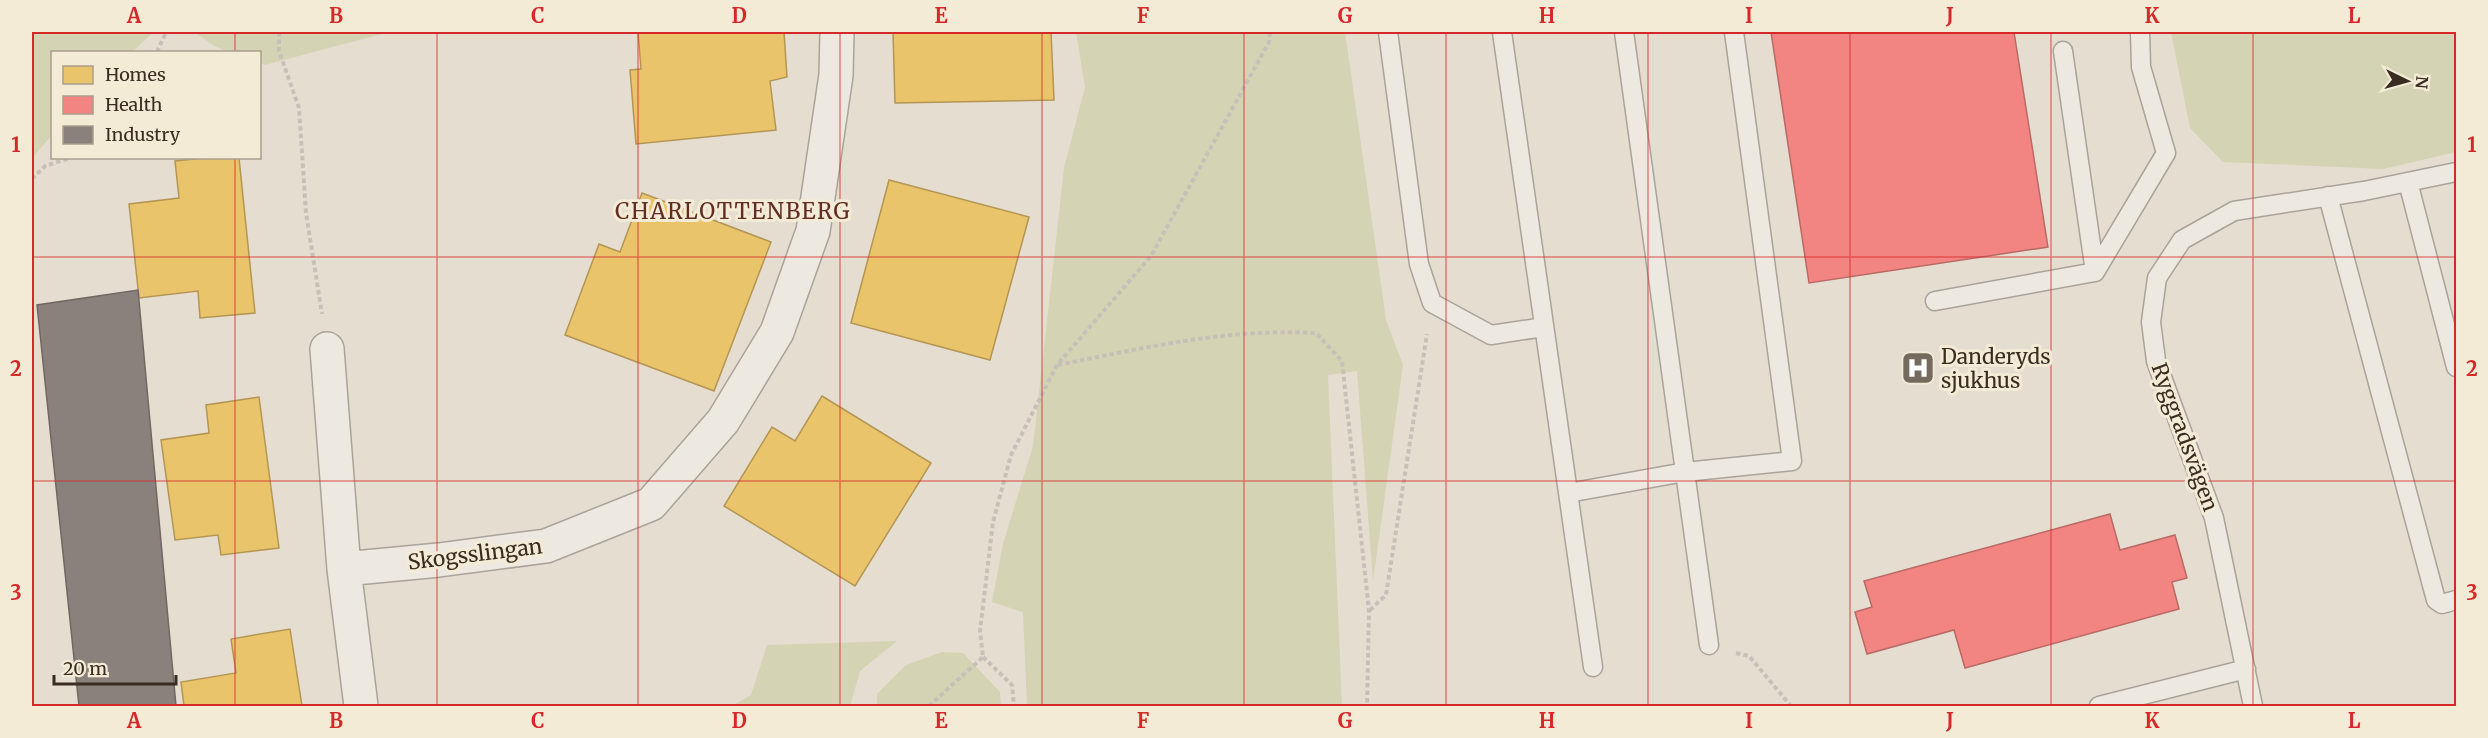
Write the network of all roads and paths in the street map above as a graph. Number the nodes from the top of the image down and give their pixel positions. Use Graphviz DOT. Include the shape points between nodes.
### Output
graph roads {
  1 [pos="166,32"];
  2 [pos="279,32"];
  3 [pos="837,32"];
  4 [pos="1270,32"];
  5 [pos="1389,32"];
  6 [pos="1502,32"];
  7 [pos="1624,32"];
  8 [pos="1734,32"];
  9 [pos="2140,32"];
  10 [pos="157,51"];
  11 [pos="2063,51"];
  12 [pos="67,159"];
  13 [pos="2457,172"];
  14 [pos="32,179"];
  15 [pos="2408,182"];
  16 [pos="2328,196"];
  17 [pos="2095,272"];
  18 [pos="1935,301"];
  19 [pos="1432,303"];
  20 [pos="1544,327"];
  21 [pos="327,349"];
  22 [pos="1057,365"];
  23 [pos="2457,367"];
  24 [pos="1685,472"];
  25 [pos="1568,493"];
  26 [pos="344,568"];
  27 [pos="2457,600"];
  28 [pos="1369,610"];
  29 [pos="1709,645"];
  30 [pos="983,657"];
  31 [pos="1593,667"];
  32 [pos="2246,669"];
  33 [pos="361,706"];
  34 [pos="929,706"];
  35 [pos="1014,706"];
  36 [pos="1367,706"];
  37 [pos="1791,706"];
  38 [pos="2099,706"];
  39 [pos="2253,706"];
  1 -- 10 [label="path"];
  2 -- 21 [label="path" via="279,51 299,108 306,213"];
  3 -- 26 [label="street, Skogsslingan" via="836,75 813,231 777,332 723,421 651,504 546,546"];
  4 -- 22 [label="path" via="1269,42 1151,255"];
  5 -- 19 [label="lane" via="1419,264"];
  6 -- 20 [label="lane"];
  7 -- 24 [label="lane"];
  8 -- 24 [label="lane" via="1792,461"];
  9 -- 17 [label="lane" via="2141,67 2166,153"];
  11 -- 17 [label="lane"];
  12 -- 14 [label="path" via="45,166"];
  13 -- 15 [label="lane, Ryggradsvägen"];
  15 -- 16 [label="lane, Ryggradsvägen"];
  15 -- 23 [label="lane"];
  16 -- 27 [label="lane" via="2436,600 2442,604"];
  16 -- 32 [label="lane, Ryggradsvägen" via="2234,211 2182,240 2157,278 2151,322 2156,361 2214,518"];
  17 -- 18 [label="lane"];
  19 -- 20 [label="lane" via="1491,335"];
  19 -- 28 [label="path" via="1386,595"];
  20 -- 25 [label="lane"];
  21 -- 26 [label="street"];
  22 -- 28 [label="path" via="1166,344 1276,331 1316,333 1342,361"];
  22 -- 30 [label="path" via="1011,455 993,522 980,631"];
  24 -- 25 [label="lane"];
  24 -- 29 [label="lane"];
  25 -- 31 [label="lane"];
  26 -- 33 [label="street"];
  28 -- 36 [label="path"];
  29 -- 37 [label="path" via="1749,656"];
  30 -- 34 [label="path"];
  30 -- 35 [label="path" via="1012,684"];
  32 -- 38 [label="lane"];
  32 -- 39 [label="lane, Ryggradsvägen"];
}
